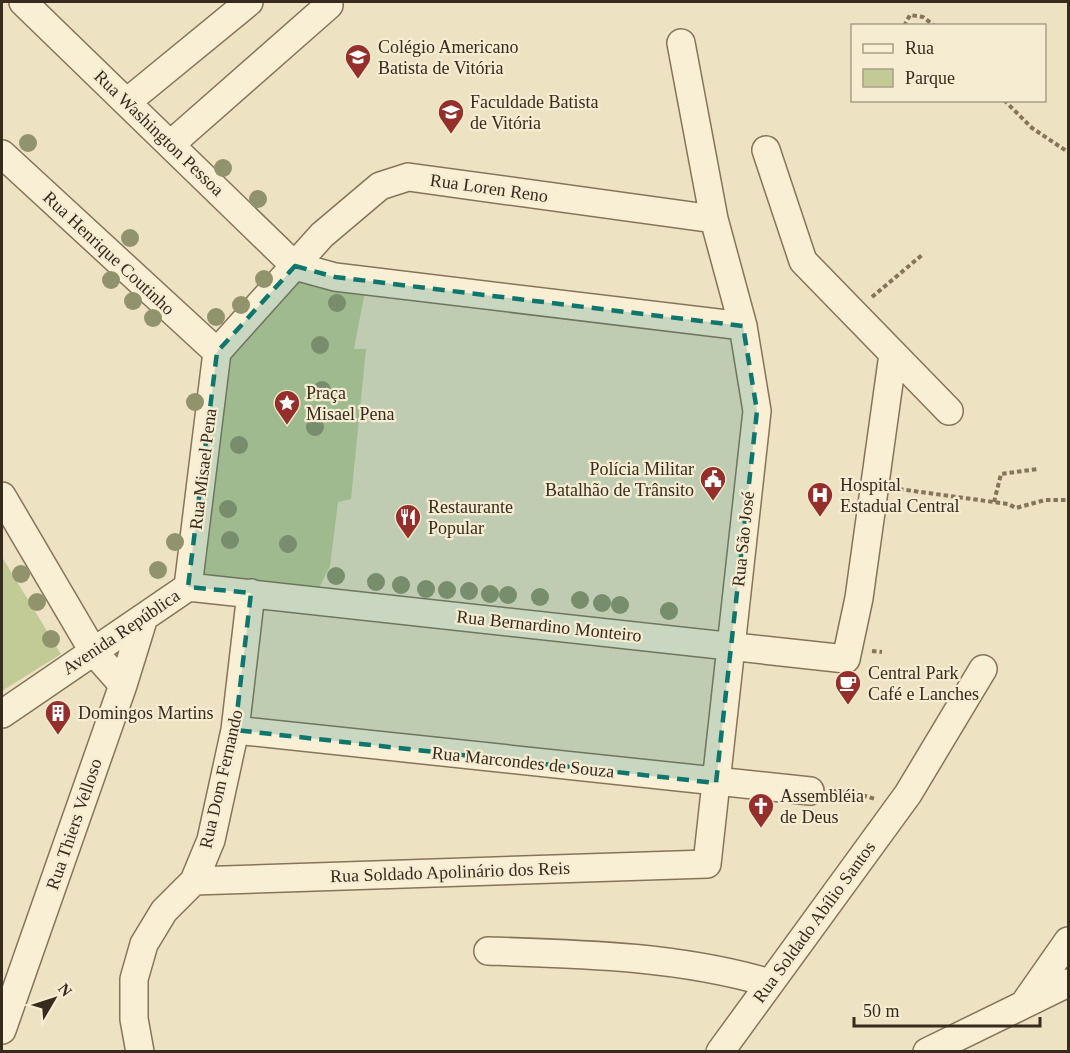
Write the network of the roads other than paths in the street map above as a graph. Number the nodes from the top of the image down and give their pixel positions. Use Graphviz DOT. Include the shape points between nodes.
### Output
graph roads {
  1 [pos="23,2"];
  2 [pos="249,2"];
  3 [pos="327,2"];
  4 [pos="681,44"];
  5 [pos="127,102"];
  6 [pos="171,144"];
  7 [pos="766,150"];
  8 [pos="2,154"];
  9 [pos="714,219"];
  10 [pos="295,266"];
  11 [pos="743,326"];
  12 [pos="217,352"];
  13 [pos="893,354"];
  14 [pos="949,411"];
  15 [pos="2,496"];
  16 [pos="188,587"];
  17 [pos="251,593"];
  18 [pos="144,617"];
  19 [pos="731,646"];
  20 [pos="93,651"];
  21 [pos="983,669"];
  22 [pos="123,685"];
  23 [pos="2,714"];
  24 [pos="235,730"];
  25 [pos="716,783"];
  26 [pos="810,791"];
  27 [pos="707,864"];
  28 [pos="194,881"];
  29 [pos="1068,941"];
  30 [pos="488,951"];
  31 [pos="1068,982"];
  32 [pos="770,983"];
  33 [pos="1025,1002"];
  34 [pos="2,1030"];
  35 [pos="140,1052"];
  36 [pos="720,1052"];
  37 [pos="927,1052"];
  1 -- 5 [label="street, Rua Washington Pessoa"];
  2 -- 5 [label="street"];
  3 -- 6 [label="street" via="329,5"];
  4 -- 9 [label="street, Rua São José"];
  5 -- 6 [label="street, Rua Washington Pessoa"];
  6 -- 10 [label="street, Rua Washington Pessoa"];
  7 -- 13 [label="street" via="803,261"];
  8 -- 12 [label="street, Rua Henrique Coutinho"];
  9 -- 10 [label="street, Rua Loren Reno" via="408,177 380,186 322,235"];
  9 -- 11 [label="street, Rua São José"];
  10 -- 11 [label="street" via="335,277"];
  10 -- 12 [label="street, Rua Loren Reno"];
  11 -- 19 [label="street, Rua São José" via="757,411"];
  12 -- 16 [label="street, Rua Misael Pena"];
  13 -- 14 [label="street"];
  13 -- 19 [label="street, Rua Bernardino Monteiro" via="859,597 846,659"];
  15 -- 20 [label="street"];
  16 -- 17 [label="street, Avenida República"];
  16 -- 18 [label="street, Avenida República"];
  17 -- 19 [label="street, Rua Bernardino Monteiro"];
  17 -- 24 [label="street, Rua Dom Fernando"];
  18 -- 20 [label="street, Avenida República"];
  18 -- 22 [label="street, Rua Thiers Velloso"];
  19 -- 25 [label="street, Rua São José"];
  20 -- 22 [label="street"];
  20 -- 23 [label="street, Avenida República"];
  21 -- 32 [label="street, Rua Soldado Abílio Santos" via="904,800"];
  22 -- 34 [label="street, Rua Thiers Velloso"];
  24 -- 25 [label="street, Rua Marcondes de Souza"];
  24 -- 28 [label="street, Rua Dom Fernando" via="211,840"];
  25 -- 26 [label="street, Rua Marcondes de Souza"];
  25 -- 27 [label="street, Rua São José"];
  27 -- 28 [label="street, Rua Soldado Apolinário dos Reis"];
  28 -- 35 [label="street, Rua Dom Fernando" via="164,911 144,944 134,980 134,1019"];
  29 -- 33 [label="street"];
  30 -- 32 [label="street" via="611,954 735,973"];
  31 -- 33 [label="street"];
  32 -- 36 [label="street, Rua Soldado Abílio Santos"];
  33 -- 37 [label="street"];
}
